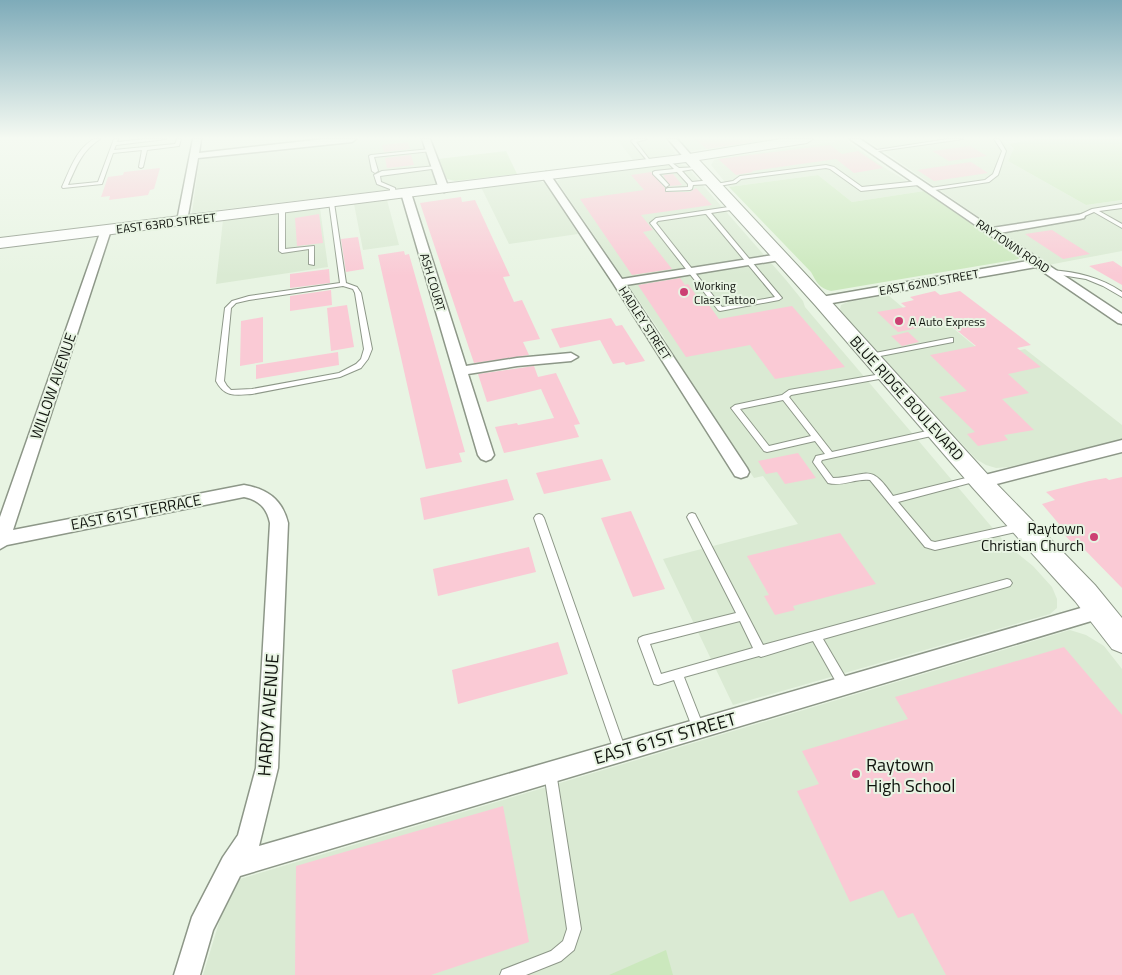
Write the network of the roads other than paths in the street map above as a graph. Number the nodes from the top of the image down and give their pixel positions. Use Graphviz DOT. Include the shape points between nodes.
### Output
graph roads {
  1 [pos="67,184"];
  2 [pos="90,184"];
  3 [pos="188,184"];
  4 [pos="383,184"];
  5 [pos="443,184"];
  6 [pos="479,184"];
  7 [pos="552,184"];
  8 [pos="664,184"];
  9 [pos="689,184"];
  10 [pos="713,184"];
  11 [pos="855,184"];
  12 [pos="904,184"];
  13 [pos="921,184"];
  14 [pos="964,184"];
  15 [pos="444,189"];
  16 [pos="930,190"];
  17 [pos="399,194"];
  18 [pos="331,202"];
  19 [pos="1122,206"];
  20 [pos="282,208"];
  21 [pos="735,208"];
  22 [pos="1094,210"];
  23 [pos="707,212"];
  24 [pos="1080,216"];
  25 [pos="182,221"];
  26 [pos="1122,226"];
  27 [pos="106,230"];
  28 [pos="991,231"];
  29 [pos="0,243"];
  30 [pos="780,257"];
  31 [pos="747,262"];
  32 [pos="1038,263"];
  33 [pos="312,264"];
  34 [pos="690,271"];
  35 [pos="1051,272"];
  36 [pos="619,283"];
  37 [pos="343,284"];
  38 [pos="1122,295"];
  39 [pos="821,301"];
  40 [pos="1122,320"];
  41 [pos="950,340"];
  42 [pos="870,356"];
  43 [pos="571,358"];
  44 [pos="460,371"];
  45 [pos="887,376"];
  46 [pos="785,397"];
  47 [pos="936,432"];
  48 [pos="817,438"];
  49 [pos="1122,446"];
  50 [pos="486,454"];
  51 [pos="831,456"];
  52 [pos="741,472"];
  53 [pos="979,480"];
  54 [pos="891,500"];
  55 [pos="270,501"];
  56 [pos="692,517"];
  57 [pos="538,518"];
  58 [pos="1023,527"];
  59 [pos="1,541"];
  60 [pos="1006,583"];
  61 [pos="1098,610"];
  62 [pos="743,616"];
  63 [pos="816,637"];
  64 [pos="1122,640"];
  65 [pos="761,652"];
  66 [pos="676,674"];
  67 [pos="844,685"];
  68 [pos="698,728"];
  69 [pos="620,751"];
  70 [pos="550,772"];
  71 [pos="232,866"];
  72 [pos="187,975"];
  73 [pos="507,975"];
  1 -- 2 [label="lane" via="65,188"];
  3 -- 25 [label="street"];
  4 -- 17 [label="lane"];
  5 -- 15 [label="street"];
  6 -- 15 [label="street, EAST 63RD STREET"];
  7 -- 36 [label="street, HADLEY STREET"];
  8 -- 9 [label="lane" via="667,188 690,188"];
  10 -- 21 [label="street, BLUE RIDGE BOULEVARD"];
  11 -- 12 [label="lane" via="861,189"];
  13 -- 16 [label="street, RAYTOWN ROAD"];
  14 -- 16 [label="lane"];
  15 -- 17 [label="street, EAST 63RD STREET"];
  16 -- 28 [label="street, RAYTOWN ROAD"];
  17 -- 18 [label="street, EAST 63RD STREET"];
  17 -- 44 [label="street, ASH COURT"];
  18 -- 20 [label="street, EAST 63RD STREET"];
  18 -- 37 [label="lane"];
  19 -- 22 [label="lane"];
  20 -- 25 [label="street, EAST 63RD STREET"];
  20 -- 33 [label="lane" via="282,251 312,247"];
  21 -- 23 [label="lane"];
  21 -- 30 [label="street, BLUE RIDGE BOULEVARD"];
  22 -- 24 [label="lane"];
  22 -- 26 [label="lane"];
  23 -- 31 [label="lane"];
  23 -- 34 [label="lane" via="653,223"];
  24 -- 28 [label="street"];
  25 -- 27 [label="street, EAST 63RD STREET"];
  27 -- 29 [label="street, EAST 63RD STREET"];
  27 -- 59 [label="street, WILLOW AVENUE"];
  28 -- 32 [label="street, RAYTOWN ROAD"];
  30 -- 31 [label="street"];
  30 -- 39 [label="street, BLUE RIDGE BOULEVARD"];
  31 -- 34 [label="street"];
  31 -- 34 [label="lane" via="779,298 720,309"];
  32 -- 35 [label="street, RAYTOWN ROAD"];
  32 -- 39 [label="street, EAST 62ND STREET"];
  34 -- 36 [label="street"];
  35 -- 38 [label="lane" via="1095,278"];
  35 -- 40 [label="street, RAYTOWN ROAD"];
  36 -- 52 [label="street, HADLEY STREET"];
  37 -- 37 [label="lane" via="234,302 228,308 220,381 223,387 230,392 250,392 340,375 362,364 368,349 358,293 355,288"];
  39 -- 42 [label="street, BLUE RIDGE BOULEVARD"];
  41 -- 42 [label="lane"];
  42 -- 45 [label="street, BLUE RIDGE BOULEVARD"];
  43 -- 44 [label="street"];
  44 -- 50 [label="street, ASH COURT"];
  45 -- 46 [label="lane" via="789,393"];
  45 -- 47 [label="street, BLUE RIDGE BOULEVARD"];
  46 -- 48 [label="lane"];
  46 -- 48 [label="lane" via="735,408 767,449"];
  47 -- 51 [label="lane"];
  47 -- 53 [label="street, BLUE RIDGE BOULEVARD"];
  48 -- 51 [label="lane"];
  49 -- 53 [label="street"];
  51 -- 54 [label="lane" via="819,458 816,462 831,481 868,475"];
  53 -- 54 [label="lane"];
  53 -- 58 [label="street, BLUE RIDGE BOULEVARD"];
  54 -- 58 [label="lane" via="928,544 935,546"];
  55 -- 59 [label="street, EAST 61ST TERRACE" via="244,491"];
  55 -- 71 [label="street, HARDY AVENUE" via="279,523 267,768 250,840"];
  56 -- 62 [label="lane"];
  57 -- 69 [label="lane"];
  58 -- 61 [label="street, BLUE RIDGE BOULEVARD"];
  60 -- 63 [label="lane"];
  61 -- 64 [label="street, BLUE RIDGE BOULEVARD"];
  61 -- 67 [label="street, EAST 61ST STREET"];
  62 -- 65 [label="lane"];
  62 -- 66 [label="lane" via="643,641 658,680"];
  63 -- 65 [label="lane"];
  63 -- 67 [label="lane"];
  65 -- 66 [label="lane"];
  66 -- 68 [label="lane"];
  67 -- 68 [label="street, EAST 61ST STREET"];
  68 -- 69 [label="street, EAST 61ST STREET"];
  69 -- 70 [label="street, EAST 61ST STREET"];
  70 -- 71 [label="street, EAST 61ST STREET"];
  70 -- 73 [label="lane" via="574,928 569,945 556,956"];
  71 -- 72 [label="street, HARDY AVENUE" via="201,926"];
}
